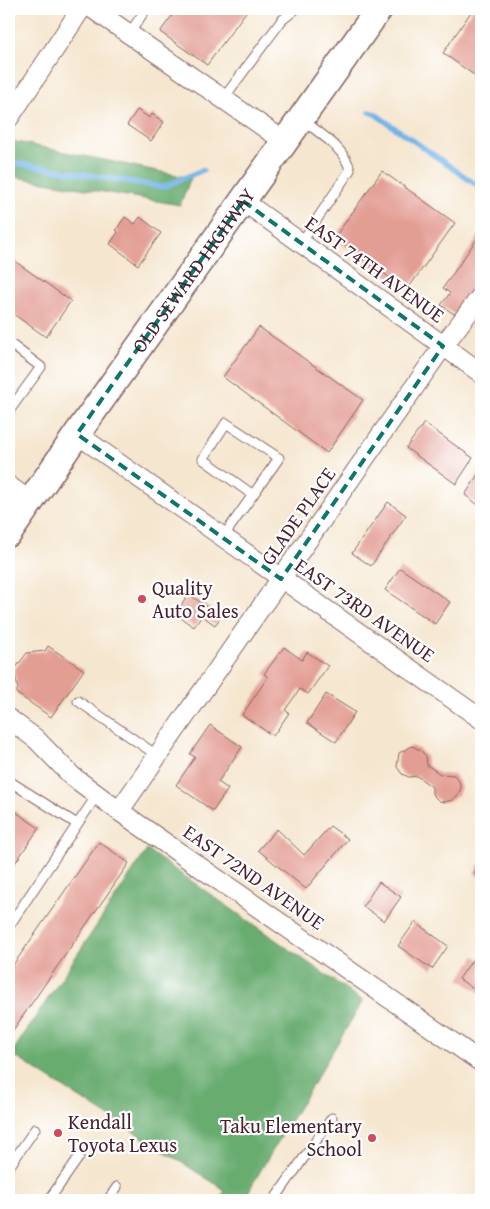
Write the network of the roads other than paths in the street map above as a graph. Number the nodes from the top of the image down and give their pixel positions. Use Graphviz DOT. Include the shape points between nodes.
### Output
graph roads {
  1 [pos="81,9"];
  2 [pos="93,9"];
  3 [pos="146,9"];
  4 [pos="296,9"];
  5 [pos="379,9"];
  6 [pos="129,34"];
  7 [pos="223,99"];
  8 [pos="9,118"];
  9 [pos="301,118"];
  10 [pos="284,141"];
  11 [pos="242,201"];
  12 [pos="301,243"];
  13 [pos="481,296"];
  14 [pos="9,344"];
  15 [pos="444,346"];
  16 [pos="481,373"];
  17 [pos="9,411"];
  18 [pos="77,434"];
  19 [pos="9,486"];
  20 [pos="253,495"];
  21 [pos="31,502"];
  22 [pos="9,533"];
  23 [pos="223,538"];
  24 [pos="281,579"];
  25 [pos="78,701"];
  26 [pos="9,719"];
  27 [pos="481,719"];
  28 [pos="158,756"];
  29 [pos="9,781"];
  30 [pos="97,795"];
  31 [pos="120,811"];
  32 [pos="77,824"];
  33 [pos="9,926"];
  34 [pos="481,1062"];
  35 [pos="332,1118"];
  36 [pos="35,1129"];
  37 [pos="79,1157"];
  38 [pos="9,1167"];
  39 [pos="117,1187"];
  40 [pos="50,1200"];
  41 [pos="108,1200"];
  42 [pos="274,1200"];
  1 -- 8 [label="street"];
  2 -- 6 [label="street"];
  3 -- 6 [label="lane"];
  4 -- 7 [label="lane" via="282,20"];
  5 -- 9 [label="main road, OLD SEWARD HIGHWAY"];
  6 -- 7 [label="street"];
  7 -- 10 [label="street"];
  9 -- 10 [label="main road, OLD SEWARD HIGHWAY"];
  9 -- 12 [label="lane" via="340,151 350,170"];
  10 -- 11 [label="main road, OLD SEWARD HIGHWAY"];
  11 -- 12 [label="street, EAST 74TH AVENUE"];
  11 -- 18 [label="main road, OLD SEWARD HIGHWAY"];
  12 -- 15 [label="street, EAST 74TH AVENUE"];
  13 -- 15 [label="street, GLADE PLACE"];
  14 -- 17 [label="lane" via="41,367"];
  15 -- 16 [label="street, EAST 74TH AVENUE"];
  15 -- 24 [label="street, GLADE PLACE"];
  18 -- 21 [label="main road, OLD SEWARD HIGHWAY"];
  18 -- 23 [label="street, EAST 73RD AVENUE"];
  19 -- 21 [label="street"];
  20 -- 20 [label="lane" via="279,458 226,423 203,459"];
  20 -- 23 [label="lane"];
  21 -- 22 [label="main road, OLD SEWARD HIGHWAY"];
  23 -- 24 [label="street, EAST 73RD AVENUE"];
  24 -- 27 [label="street, EAST 73RD AVENUE"];
  24 -- 28 [label="street, GLADE PLACE"];
  25 -- 28 [label="lane"];
  26 -- 30 [label="street, EAST 72ND AVENUE" via="36,739 72,776"];
  28 -- 31 [label="street, GLADE PLACE"];
  29 -- 32 [label="lane"];
  30 -- 31 [label="street, EAST 72ND AVENUE"];
  30 -- 32 [label="lane"];
  31 -- 34 [label="street, EAST 72ND AVENUE"];
  32 -- 33 [label="lane"];
  35 -- 42 [label="lane"];
  36 -- 38 [label="lane"];
  37 -- 40 [label="lane"];
  39 -- 41 [label="lane"];
}
